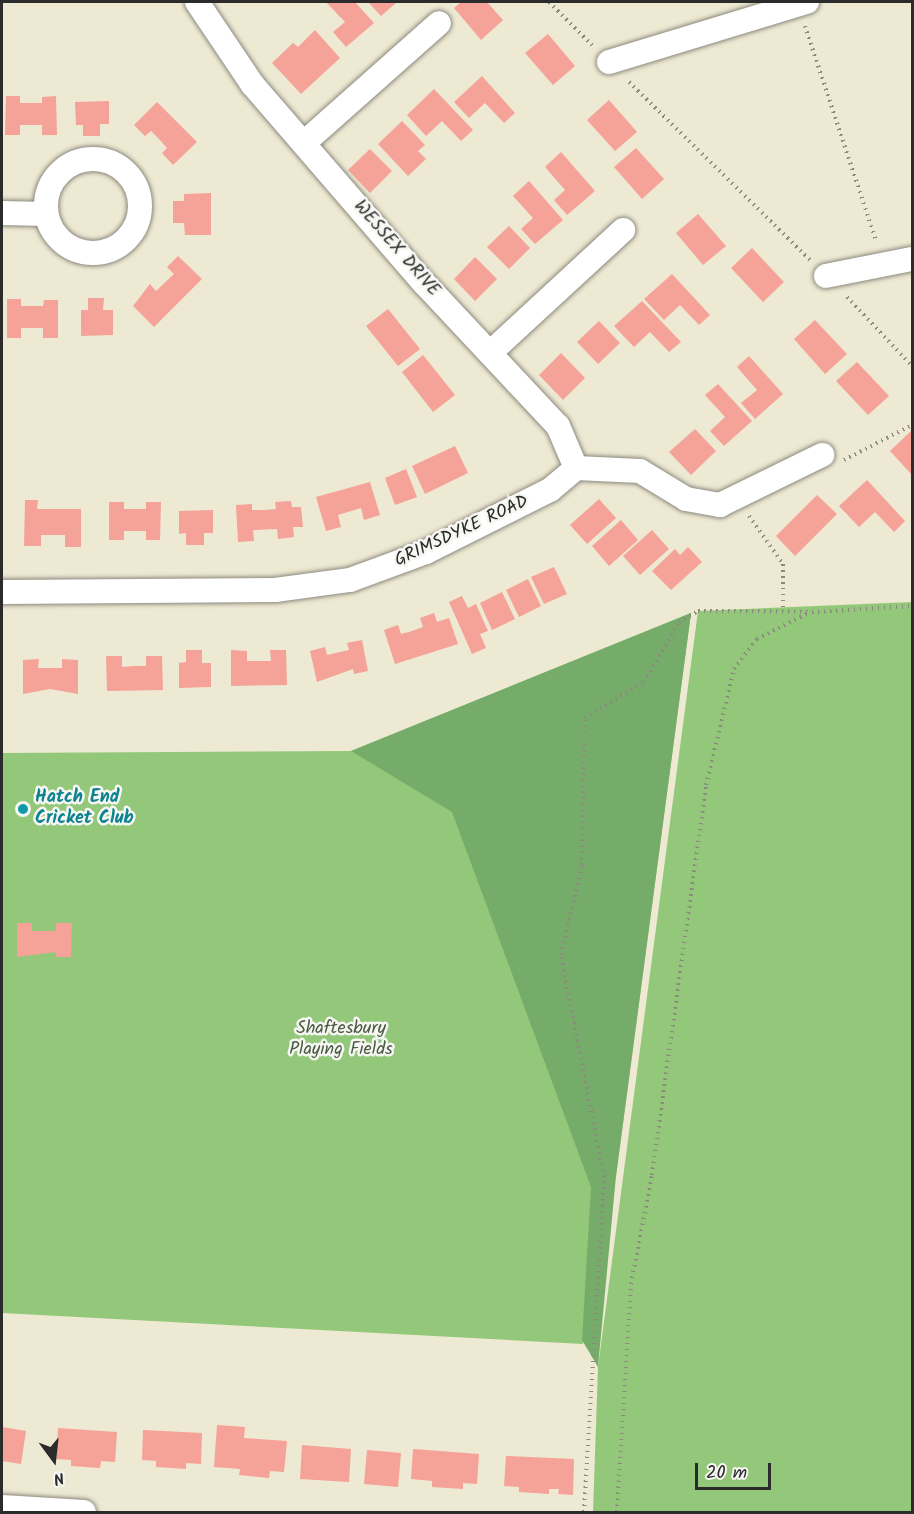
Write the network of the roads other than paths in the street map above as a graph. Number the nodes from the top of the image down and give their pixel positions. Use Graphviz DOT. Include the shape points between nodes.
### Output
graph roads {
  1 [pos="197,2"];
  2 [pos="802,3"];
  3 [pos="439,23"];
  4 [pos="609,62"];
  5 [pos="305,142"];
  6 [pos="2,213"];
  7 [pos="46,214"];
  8 [pos="623,230"];
  9 [pos="912,259"];
  10 [pos="826,276"];
  11 [pos="491,352"];
  12 [pos="822,455"];
  13 [pos="576,468"];
  14 [pos="2,592"];
  15 [pos="2,1507"];
  16 [pos="48,1511"];
  17 [pos="84,1512"];
  1 -- 5 [label="street, WESSEX DRIVE" via="252,84"];
  2 -- 4 [label="street"];
  3 -- 5 [label="street"];
  5 -- 11 [label="street, WESSEX DRIVE" via="424,283"];
  6 -- 7 [label="street"];
  8 -- 11 [label="street"];
  9 -- 10 [label="street"];
  11 -- 13 [label="street, WESSEX DRIVE" via="558,426"];
  12 -- 13 [label="street" via="720,506 686,499 640,471"];
  13 -- 14 [label="street, GRIMSDYKE ROAD" via="550,490 426,552 350,580 275,590"];
  15 -- 16 [label="street"];
  16 -- 17 [label="street"];
}
